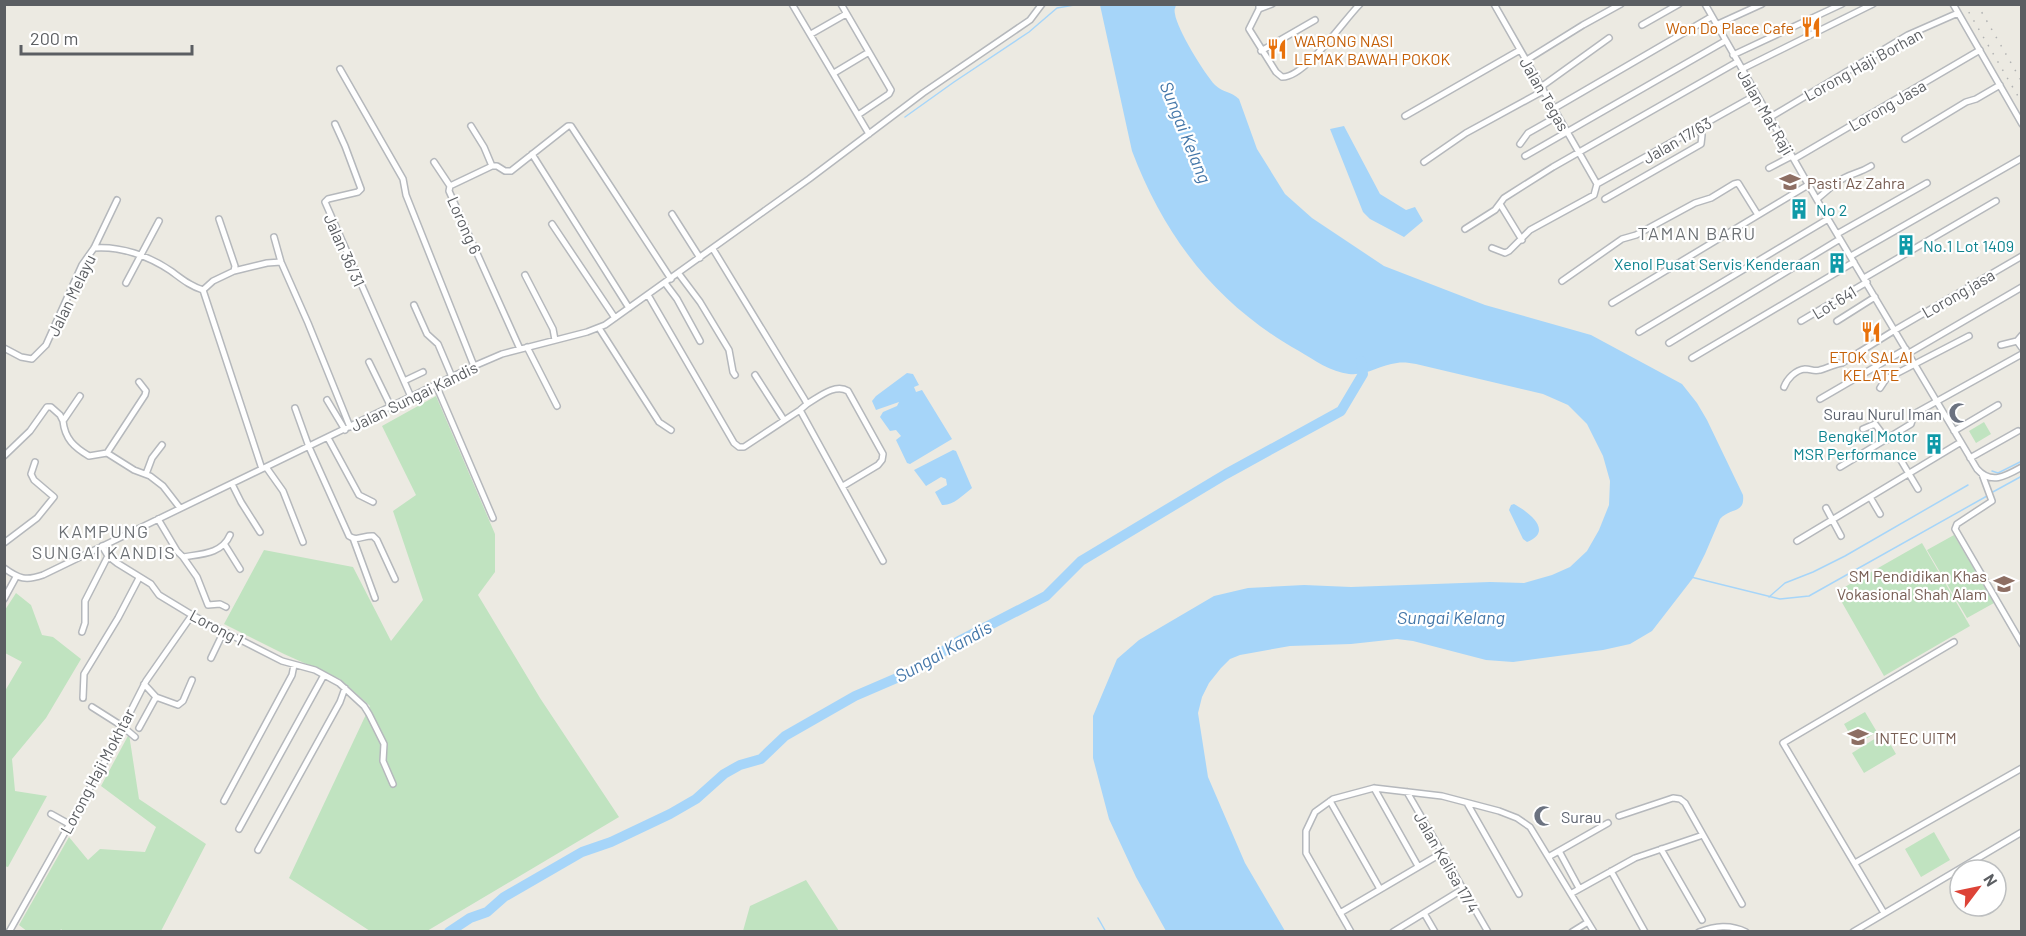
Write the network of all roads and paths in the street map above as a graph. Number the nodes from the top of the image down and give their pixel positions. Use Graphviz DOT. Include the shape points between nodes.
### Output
graph roads {
  1 [pos="792,4"];
  2 [pos="841,4"];
  3 [pos="1042,4"];
  4 [pos="1272,4"];
  5 [pos="1360,4"];
  6 [pos="1494,4"];
  7 [pos="1621,4"];
  8 [pos="1679,4"];
  9 [pos="1704,4"];
  10 [pos="1762,4"];
  11 [pos="1842,4"];
  12 [pos="1873,4"];
  13 [pos="1953,4"];
  14 [pos="1259,7"];
  15 [pos="1958,13"];
  16 [pos="846,14"];
  17 [pos="1711,17"];
  18 [pos="1315,20"];
  19 [pos="1642,25"];
  20 [pos="1716,25"];
  21 [pos="811,34"];
  22 [pos="1610,38"];
  23 [pos="1725,41"];
  24 [pos="1520,50"];
  25 [pos="1980,50"];
  26 [pos="1261,51"];
  27 [pos="869,52"];
  28 [pos="1733,55"];
  29 [pos="1525,61"];
  30 [pos="1737,62"];
  31 [pos="340,69"];
  32 [pos="1742,69"];
  33 [pos="834,73"];
  34 [pos="2000,85"];
  35 [pos="1542,89"];
  36 [pos="1756,95"];
  37 [pos="1553,109"];
  38 [pos="858,115"];
  39 [pos="1405,116"];
  40 [pos="1557,116"];
  41 [pos="1769,118"];
  42 [pos="335,124"];
  43 [pos="2022,124"];
  44 [pos="471,126"];
  45 [pos="1697,128"];
  46 [pos="1566,131"];
  47 [pos="869,134"];
  48 [pos="1905,139"];
  49 [pos="1520,144"];
  50 [pos="1579,153"];
  51 [pos="532,154"];
  52 [pos="1525,156"];
  53 [pos="1793,157"];
  54 [pos="2022,158"];
  55 [pos="434,162"];
  56 [pos="1424,162"];
  57 [pos="492,166"];
  58 [pos="1871,166"];
  59 [pos="1769,168"];
  60 [pos="1927,183"];
  61 [pos="1597,184"];
  62 [pos="1808,184"];
  63 [pos="450,186"];
  64 [pos="1817,199"];
  65 [pos="117,200"];
  66 [pos="1605,200"];
  67 [pos="1996,201"];
  68 [pos="1500,204"];
  69 [pos="672,214"];
  70 [pos="1758,215"];
  71 [pos="219,219"];
  72 [pos="1828,219"];
  73 [pos="159,221"];
  74 [pos="552,224"];
  75 [pos="1465,230"];
  76 [pos="1838,236"];
  77 [pos="274,237"];
  78 [pos="98,240"];
  79 [pos="1522,240"];
  80 [pos="103,247"];
  81 [pos="94,248"];
  82 [pos="1492,248"];
  83 [pos="713,249"];
  84 [pos="141,255"];
  85 [pos="1851,256"];
  86 [pos="2022,256"];
  87 [pos="700,258"];
  88 [pos="281,262"];
  89 [pos="1854,262"];
  90 [pos="234,271"];
  91 [pos="679,274"];
  92 [pos="525,275"];
  93 [pos="671,279"];
  94 [pos="1866,280"];
  95 [pos="1562,281"];
  96 [pos="126,283"];
  97 [pos="665,283"];
  98 [pos="2022,287"];
  99 [pos="203,290"];
  100 [pos="648,295"];
  101 [pos="1875,297"];
  102 [pos="1612,303"];
  103 [pos="414,305"];
  104 [pos="629,308"];
  105 [pos="615,318"];
  106 [pos="1801,321"];
  107 [pos="1837,321"];
  108 [pos="599,328"];
  109 [pos="1895,330"];
  110 [pos="1639,332"];
  111 [pos="2022,335"];
  112 [pos="1969,336"];
  113 [pos="555,340"];
  114 [pos="700,341"];
  115 [pos="2017,341"];
  116 [pos="1669,343"];
  117 [pos="2001,345"];
  118 [pos="527,347"];
  119 [pos="4,348"];
  120 [pos="2022,348"];
  121 [pos="520,349"];
  122 [pos="1907,351"];
  123 [pos="2022,354"];
  124 [pos="1692,358"];
  125 [pos="369,362"];
  126 [pos="1915,363"];
  127 [pos="474,366"];
  128 [pos="423,372"];
  129 [pos="735,375"];
  130 [pos="755,375"];
  131 [pos="452,377"];
  132 [pos="404,381"];
  133 [pos="139,382"];
  134 [pos="436,385"];
  135 [pos="1784,387"];
  136 [pos="1880,388"];
  137 [pos="80,396"];
  138 [pos="411,397"];
  139 [pos="1820,399"];
  140 [pos="327,400"];
  141 [pos="1937,402"];
  142 [pos="807,404"];
  143 [pos="557,405"];
  144 [pos="1998,405"];
  145 [pos="391,407"];
  146 [pos="295,408"];
  147 [pos="800,410"];
  148 [pos="784,420"];
  149 [pos="63,421"];
  150 [pos="347,429"];
  151 [pos="671,429"];
  152 [pos="1863,429"];
  153 [pos="1954,431"];
  154 [pos="2018,431"];
  155 [pos="328,438"];
  156 [pos="1887,440"];
  157 [pos="1961,442"];
  158 [pos="162,445"];
  159 [pos="309,447"];
  160 [pos="107,453"];
  161 [pos="4,456"];
  162 [pos="1899,457"];
  163 [pos="1970,458"];
  164 [pos="35,462"];
  165 [pos="1840,467"];
  166 [pos="2022,467"];
  167 [pos="264,468"];
  168 [pos="146,474"];
  169 [pos="1909,474"];
  170 [pos="1982,474"];
  171 [pos="232,484"];
  172 [pos="843,486"];
  173 [pos="1918,489"];
  174 [pos="1870,497"];
  175 [pos="373,502"];
  176 [pos="180,508"];
  177 [pos="1826,508"];
  178 [pos="1880,514"];
  179 [pos="493,518"];
  180 [pos="158,519"];
  181 [pos="1832,520"];
  182 [pos="260,532"];
  183 [pos="230,536"];
  184 [pos="1842,536"];
  185 [pos="352,538"];
  186 [pos="1797,541"];
  187 [pos="303,542"];
  188 [pos="4,543"];
  189 [pos="225,545"];
  190 [pos="102,546"];
  191 [pos="108,556"];
  192 [pos="183,557"];
  193 [pos="883,561"];
  194 [pos="4,568"];
  195 [pos="240,569"];
  196 [pos="16,577"];
  197 [pos="139,578"];
  198 [pos="395,579"];
  199 [pos="4,598"];
  200 [pos="375,598"];
  201 [pos="226,607"];
  202 [pos="192,615"];
  203 [pos="224,631"];
  204 [pos="82,632"];
  205 [pos="1954,642"];
  206 [pos="2022,644"];
  207 [pos="211,658"];
  208 [pos="294,665"];
  209 [pos="324,675"];
  210 [pos="192,680"];
  211 [pos="144,684"];
  212 [pos="345,688"];
  213 [pos="156,697"];
  214 [pos="82,698"];
  215 [pos="92,707"];
  216 [pos="122,726"];
  217 [pos="139,728"];
  218 [pos="135,737"];
  219 [pos="2022,768"];
  220 [pos="393,784"];
  221 [pos="1374,788"];
  222 [pos="1407,792"];
  223 [pos="224,801"];
  224 [pos="1330,801"];
  225 [pos="1467,803"];
  226 [pos="51,814"];
  227 [pos="1618,816"];
  228 [pos="1608,823"];
  229 [pos="69,824"];
  230 [pos="239,829"];
  231 [pos="2022,832"];
  232 [pos="1703,835"];
  233 [pos="1661,849"];
  234 [pos="258,850"];
  235 [pos="1559,851"];
  236 [pos="1442,853"];
  237 [pos="1550,856"];
  238 [pos="1855,863"];
  239 [pos="1418,866"];
  240 [pos="1611,871"];
  241 [pos="1579,888"];
  242 [pos="1380,889"];
  243 [pos="1463,889"];
  244 [pos="1572,893"];
  245 [pos="1519,894"];
  246 [pos="1742,904"];
  247 [pos="1340,913"];
  248 [pos="1424,914"];
  249 [pos="1884,914"];
  250 [pos="1702,920"];
  251 [pos="1588,922"];
  252 [pos="1403,929"];
  253 [pos="9,932"];
  254 [pos="1350,932"];
  255 [pos="1393,932"];
  256 [pos="1434,932"];
  257 [pos="1488,932"];
  258 [pos="1572,932"];
  259 [pos="1594,932"];
  260 [pos="1645,932"];
  261 [pos="1699,932"];
  262 [pos="1746,932"];
  263 [pos="1852,932"];
  1 -- 21 [label="street"];
  2 -- 16 [label="street"];
  3 -- 47 [label="street, Jalan Sungai Kandis" via="1030,20"];
  4 -- 14 [label="street"];
  5 -- 26 [label="street" via="1325,47 1292,75 1282,77"];
  6 -- 24 [label="street, Jalan Tegas"];
  7 -- 29 [label="street"];
  8 -- 19 [label="street"];
  9 -- 17 [label="street, Jalan Mat Raji"];
  10 -- 20 [label="street"];
  11 -- 28 [label="street"];
  12 -- 32 [label="street"];
  13 -- 15 [label="street"];
  14 -- 26 [label="street" via="1249,29"];
  15 -- 25 [label="street"];
  15 -- 41 [label="street, Lorong Haji Borhan" via="1908,35"];
  16 -- 21 [label="street"];
  16 -- 27 [label="street"];
  17 -- 20 [label="street, Jalan Mat Raji"];
  17 -- 37 [label="street"];
  18 -- 26 [label="street"];
  20 -- 23 [label="street, Jalan Mat Raji"];
  21 -- 33 [label="street"];
  22 -- 35 [label="street"];
  23 -- 28 [label="street, Jalan Mat Raji"];
  23 -- 46 [label="street"];
  24 -- 29 [label="street, Jalan Tegas"];
  24 -- 39 [label="street"];
  25 -- 34 [label="street"];
  25 -- 53 [label="street, Lorong Jasa"];
  27 -- 33 [label="street"];
  27 -- 38 [label="street" via="891,92"];
  28 -- 30 [label="street, Jalan Mat Raji"];
  29 -- 35 [label="street, Jalan Tegas"];
  30 -- 32 [label="street, Jalan Mat Raji"];
  30 -- 50 [label="street"];
  31 -- 127 [label="street" via="403,179"];
  32 -- 36 [label="street, Jalan Mat Raji"];
  33 -- 38 [label="street"];
  34 -- 43 [label="street"];
  34 -- 48 [label="street"];
  35 -- 37 [label="street, Jalan Tegas"];
  35 -- 56 [label="street"];
  36 -- 41 [label="street, Jalan Mat Raji"];
  36 -- 45 [label="street, Jalan 17/63"];
  37 -- 40 [label="street, Jalan Tegas"];
  38 -- 47 [label="street"];
  40 -- 46 [label="street, Jalan Tegas"];
  40 -- 49 [label="street" via="1528,133"];
  41 -- 53 [label="street, Jalan Mat Raji"];
  42 -- 132 [label="street, Jalan 36/31" via="361,189 325,202"];
  44 -- 57 [label="street"];
  45 -- 61 [label="street, Jalan 17/63"];
  45 -- 66 [label="street" via="1702,135 1701,144"];
  46 -- 50 [label="street, Jalan Tegas"];
  46 -- 52 [label="street"];
  47 -- 83 [label="street, Jalan Sungai Kandis"];
  50 -- 61 [label="street, Jalan Tegas"];
  50 -- 68 [label="street"];
  51 -- 57 [label="street, Lorong 6" via="511,171"];
  51 -- 93 [label="street" via="571,126"];
  51 -- 104 [label="street"];
  53 -- 59 [label="street, Lorong Jasa"];
  53 -- 62 [label="street, Jalan Mat Raji"];
  54 -- 85 [label="street"];
  55 -- 63 [label="street"];
  57 -- 63 [label="street, Lorong 6"];
  58 -- 64 [label="street" via="1829,187"];
  60 -- 76 [label="street"];
  61 -- 79 [label="street, Jalan 17/63" via="1594,195 1530,230"];
  62 -- 64 [label="street, Jalan Mat Raji"];
  62 -- 70 [label="street"];
  63 -- 121 [label="street, Lorong 6"];
  64 -- 72 [label="street, Jalan Mat Raji"];
  65 -- 78 [label="street, Jalan Melayu"];
  67 -- 94 [label="street, Lot 641"];
  68 -- 75 [label="street"];
  68 -- 79 [label="street"];
  69 -- 87 [label="street"];
  70 -- 95 [label="street" via="1738,183 1734,184 1622,239"];
  70 -- 102 [label="street"];
  71 -- 90 [label="street"];
  72 -- 76 [label="street, Jalan Mat Raji"];
  72 -- 110 [label="street"];
  73 -- 84 [label="street"];
  74 -- 105 [label="street"];
  76 -- 85 [label="street, Jalan Mat Raji"];
  76 -- 116 [label="street"];
  77 -- 88 [label="street"];
  78 -- 80 [label="street"];
  78 -- 81 [label="street, Jalan Melayu"];
  79 -- 82 [label="street, Jalan 17/63" via="1504,253"];
  80 -- 81 [label="street"];
  80 -- 84 [label="street"];
  81 -- 119 [label="street, Jalan Melayu" via="82,265 46,345 36,357 28,360"];
  83 -- 87 [label="street, Jalan Sungai Kandis"];
  83 -- 142 [label="street"];
  84 -- 96 [label="street"];
  84 -- 99 [label="street"];
  85 -- 89 [label="street, Jalan Mat Raji"];
  86 -- 109 [label="street, Lorong jasa"];
  87 -- 91 [label="street, Jalan Sungai Kandis"];
  88 -- 90 [label="street"];
  88 -- 150 [label="street"];
  89 -- 94 [label="street, Jalan Mat Raji"];
  89 -- 124 [label="street"];
  90 -- 99 [label="street"];
  91 -- 93 [label="street, Jalan Sungai Kandis"];
  91 -- 129 [label="street" via="729,350"];
  92 -- 113 [label="street"];
  93 -- 97 [label="street, Jalan Sungai Kandis"];
  94 -- 101 [label="street, Jalan Mat Raji"];
  94 -- 106 [label="street, Lot 641"];
  97 -- 100 [label="street, Jalan Sungai Kandis"];
  97 -- 114 [label="street"];
  98 -- 122 [label="street"];
  99 -- 167 [label="street"];
  100 -- 104 [label="street, Jalan Sungai Kandis"];
  100 -- 148 [label="street" via="735,444 744,447"];
  101 -- 107 [label="street"];
  101 -- 109 [label="street, Jalan Mat Raji"];
  103 -- 131 [label="street" via="427,334 438,344"];
  104 -- 105 [label="street, Jalan Sungai Kandis"];
  105 -- 108 [label="street, Jalan Sungai Kandis"];
  108 -- 113 [label="street, Jalan Sungai Kandis"];
  108 -- 151 [label="street" via="659,422"];
  109 -- 122 [label="street, Jalan Mat Raji"];
  109 -- 135 [label="street, Lorong jasa" via="1842,363 1797,373 1788,378"];
  111 -- 115 [label="street"];
  112 -- 126 [label="street"];
  113 -- 118 [label="street, Jalan Sungai Kandis"];
  115 -- 117 [label="street"];
  115 -- 120 [label="street"];
  118 -- 121 [label="street, Jalan Sungai Kandis"];
  118 -- 143 [label="street"];
  121 -- 127 [label="street, Jalan Sungai Kandis"];
  122 -- 126 [label="street, Jalan Mat Raji"];
  122 -- 139 [label="street"];
  123 -- 141 [label="street"];
  125 -- 145 [label="street"];
  126 -- 136 [label="street" via="1886,379"];
  126 -- 141 [label="street, Jalan Mat Raji"];
  127 -- 131 [label="street, Jalan Sungai Kandis"];
  128 -- 132 [label="street"];
  130 -- 148 [label="street"];
  131 -- 134 [label="street, Jalan Sungai Kandis"];
  132 -- 138 [label="street, Jalan 36/31"];
  133 -- 160 [label="street" via="146,391"];
  134 -- 138 [label="street, Jalan Sungai Kandis"];
  134 -- 179 [label="street"];
  137 -- 149 [label="street"];
  138 -- 145 [label="street, Jalan Sungai Kandis"];
  140 -- 150 [label="street"];
  141 -- 153 [label="street, Jalan Mat Raji"];
  141 -- 156 [label="street" via="1914,414 1911,424"];
  142 -- 147 [label="street"];
  142 -- 172 [label="street" via="835,389 845,389 883,454 878,465"];
  144 -- 153 [label="street"];
  145 -- 150 [label="street, Jalan Sungai Kandis"];
  146 -- 159 [label="street"];
  147 -- 148 [label="street"];
  147 -- 172 [label="street"];
  149 -- 160 [label="street" via="66,436 80,450 89,456"];
  149 -- 161 [label="street" via="47,406 30,431"];
  150 -- 155 [label="street, Jalan Sungai Kandis"];
  152 -- 156 [label="street" via="1875,424"];
  153 -- 157 [label="street, Jalan Mat Raji"];
  154 -- 163 [label="street"];
  155 -- 159 [label="street, Jalan Sungai Kandis"];
  155 -- 175 [label="street" via="359,495"];
  156 -- 165 [label="street"];
  157 -- 163 [label="street, Jalan Mat Raji"];
  157 -- 169 [label="street"];
  158 -- 168 [label="street"];
  159 -- 167 [label="street, Jalan Sungai Kandis"];
  159 -- 185 [label="street"];
  160 -- 168 [label="street"];
  162 -- 169 [label="street"];
  163 -- 170 [label="street, Jalan Mat Raji"];
  164 -- 188 [label="street" via="31,474 34,480 54,497 37,518"];
  166 -- 170 [label="street" via="2000,478"];
  167 -- 171 [label="street, Jalan Sungai Kandis"];
  167 -- 187 [label="street" via="283,491"];
  168 -- 176 [label="street" via="163,486"];
  169 -- 173 [label="street"];
  169 -- 174 [label="street"];
  170 -- 206 [label="street, Jalan Mat Raji" via="1991,503 1955,529"];
  171 -- 176 [label="street, Jalan Sungai Kandis"];
  171 -- 182 [label="street"];
  172 -- 193 [label="street"];
  174 -- 178 [label="street"];
  174 -- 181 [label="street"];
  176 -- 180 [label="street, Jalan Sungai Kandis"];
  177 -- 181 [label="street"];
  180 -- 190 [label="street, Jalan Sungai Kandis"];
  180 -- 192 [label="street"];
  181 -- 184 [label="street"];
  181 -- 186 [label="street"];
  183 -- 189 [label="street"];
  185 -- 198 [label="street" via="373,536"];
  185 -- 200 [label="street"];
  189 -- 192 [label="street" via="212,552"];
  189 -- 195 [label="street"];
  190 -- 191 [label="street, Lorong 1"];
  190 -- 196 [label="street, Jalan Sungai Kandis" via="43,575 25,580"];
  191 -- 197 [label="street, Lorong 1"];
  191 -- 204 [label="street" via="85,601"];
  192 -- 201 [label="street" via="197,577 208,605"];
  194 -- 196 [label="street"];
  196 -- 199 [label="street"];
  197 -- 202 [label="street, Lorong 1"];
  197 -- 214 [label="street" via="84,674"];
  202 -- 203 [label="street, Lorong 1"];
  202 -- 211 [label="street, Lorong Haji Mokhtar"];
  203 -- 207 [label="street"];
  203 -- 208 [label="street, Lorong 1"];
  205 -- 238 [label="street" via="1783,743"];
  208 -- 209 [label="street, Lorong 1"];
  208 -- 223 [label="street"];
  209 -- 212 [label="street, Lorong 1"];
  209 -- 230 [label="street"];
  210 -- 213 [label="street" via="178,705"];
  211 -- 213 [label="street"];
  211 -- 216 [label="street, Lorong Haji Mokhtar"];
  212 -- 220 [label="street, Lorong 1" via="369,714 384,744 383,761"];
  212 -- 234 [label="street"];
  213 -- 217 [label="street"];
  215 -- 216 [label="street"];
  216 -- 218 [label="street"];
  216 -- 229 [label="street, Lorong Haji Mokhtar"];
  219 -- 238 [label="street"];
  221 -- 222 [label="street"];
  221 -- 224 [label="street"];
  221 -- 239 [label="street"];
  222 -- 225 [label="street"];
  222 -- 236 [label="street, Jalan Kelisa 17/4"];
  224 -- 242 [label="street"];
  224 -- 247 [label="street" via="1315,812 1306,831 1305,853"];
  225 -- 237 [label="street" via="1530,826"];
  225 -- 245 [label="street"];
  226 -- 229 [label="street"];
  227 -- 232 [label="street" via="1680,799"];
  228 -- 235 [label="street"];
  229 -- 253 [label="street, Lorong Haji Mokhtar"];
  231 -- 249 [label="street"];
  232 -- 233 [label="street"];
  232 -- 246 [label="street"];
  233 -- 240 [label="street"];
  233 -- 250 [label="street"];
  235 -- 237 [label="street"];
  235 -- 241 [label="street"];
  236 -- 239 [label="street"];
  236 -- 243 [label="street, Jalan Kelisa 17/4"];
  237 -- 244 [label="street"];
  238 -- 249 [label="street"];
  239 -- 242 [label="street"];
  240 -- 241 [label="street"];
  240 -- 260 [label="street"];
  241 -- 244 [label="street"];
  242 -- 247 [label="street"];
  243 -- 248 [label="street"];
  243 -- 257 [label="street, Jalan Kelisa 17/4"];
  244 -- 251 [label="street"];
  247 -- 254 [label="street"];
  248 -- 252 [label="street"];
  248 -- 256 [label="street"];
  249 -- 263 [label="street"];
  251 -- 258 [label="street"];
  251 -- 259 [label="street"];
  252 -- 255 [label="street"];
  261 -- 262 [label="street" via="1726,926"];
}
